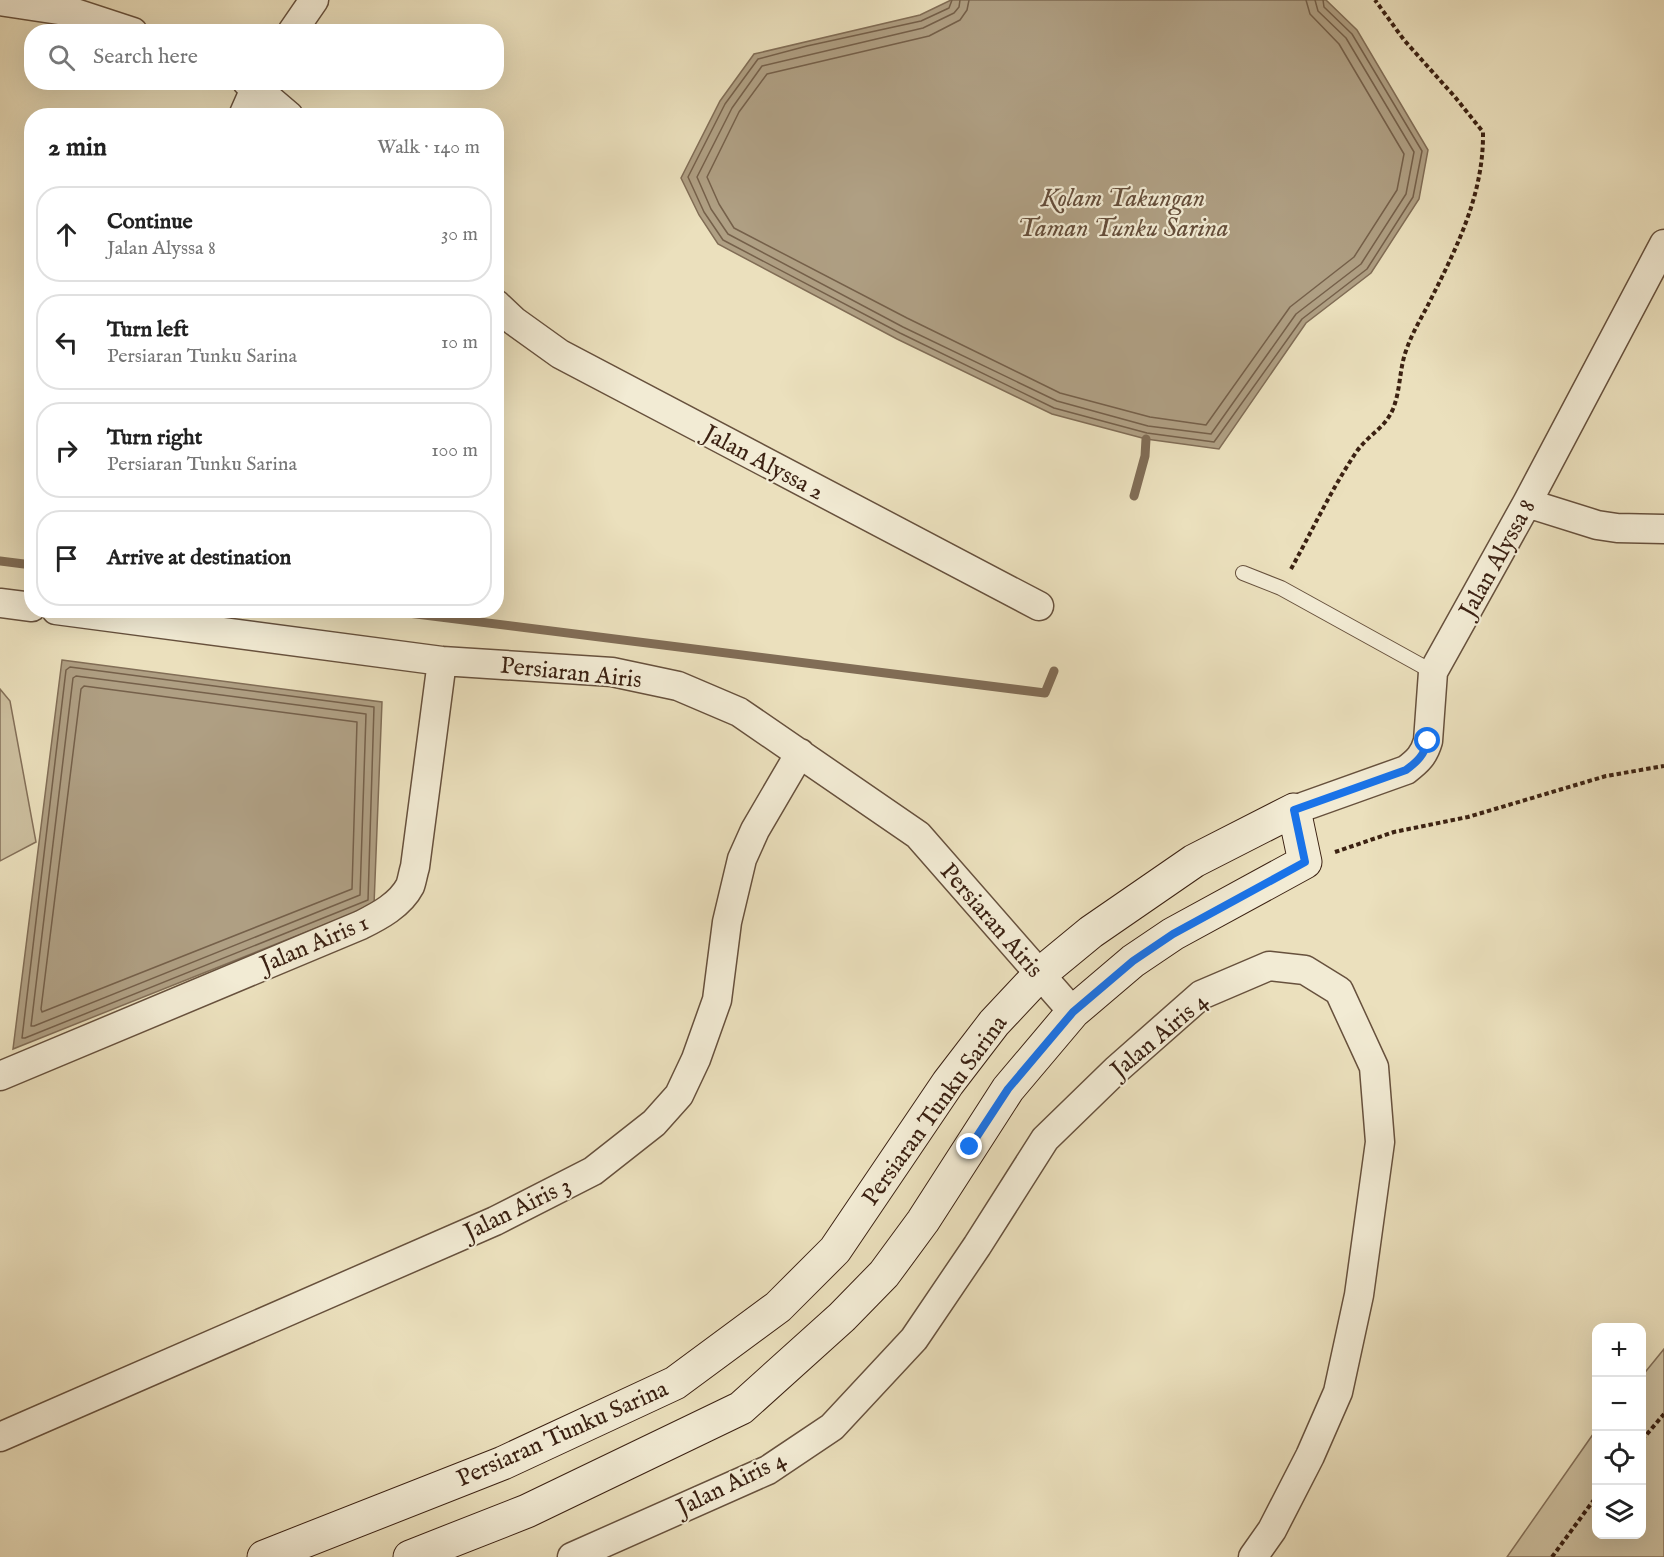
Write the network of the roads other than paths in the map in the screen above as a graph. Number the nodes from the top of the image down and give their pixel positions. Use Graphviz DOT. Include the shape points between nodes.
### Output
graph roads {
  1 [pos="314,0"];
  2 [pos="0,1"];
  3 [pos="109,24"];
  4 [pos="298,24"];
  5 [pos="251,90"];
  6 [pos="260,90"];
  7 [pos="246,108"];
  8 [pos="280,108"];
  9 [pos="1664,244"];
  10 [pos="504,312"];
  11 [pos="1527,503"];
  12 [pos="1664,529"];
  13 [pos="1243,573"];
  14 [pos="0,603"];
  15 [pos="24,606"];
  16 [pos="1040,606"];
  17 [pos="118,618"];
  18 [pos="442,660"];
  19 [pos="1433,672"];
  20 [pos="800,753"];
  21 [pos="1294,810"];
  22 [pos="1040,974"];
  23 [pos="1073,1012"];
  24 [pos="0,1076"];
  25 [pos="0,1437"];
  26 [pos="264,1557"];
  27 [pos="410,1557"];
  28 [pos="572,1557"];
  29 [pos="1253,1557"];
  1 -- 4 [label="street"];
  2 -- 3 [label="street" via="72,12"];
  5 -- 7 [label="street"];
  6 -- 8 [label="street"];
  9 -- 11 [label="street, Jalan Alyssa 8"];
  10 -- 16 [label="street, Jalan Alyssa 2" via="560,354"];
  11 -- 12 [label="street" via="1597,525"];
  11 -- 19 [label="street, Jalan Alyssa 8"];
  13 -- 19 [label="lane" via="1281,588"];
  14 -- 15 [label="street"];
  17 -- 18 [label="street, Persiaran Airis"];
  18 -- 20 [label="street, Persiaran Airis" via="612,672 678,686 739,712"];
  18 -- 24 [label="street, Jalan Airis 1" via="415,867 410,886 395,904 360,925"];
  19 -- 21 [label="street, Jalan Alyssa 8" via="1428,741 1418,761 1406,770"];
  20 -- 22 [label="street, Persiaran Airis" via="918,836"];
  20 -- 25 [label="street, Jalan Airis 3" via="742,859 727,922 717,1000 696,1059 679,1095 654,1123 593,1171 495,1221"];
  21 -- 22 [label="street, Persiaran Tunku Sarina" via="1194,861 1091,932"];
  21 -- 23 [label="street, Persiaran Tunku Sarina" via="1305,862 1173,934 1133,961"];
  22 -- 23 [label="street, Persiaran Airis"];
  22 -- 26 [label="street, Persiaran Tunku Sarina" via="994,1023 948,1083 835,1250 778,1307 675,1383 503,1463"];
  23 -- 27 [label="street, Persiaran Tunku Sarina" via="1008,1089 884,1274 741,1408 527,1511"];
  28 -- 29 [label="street, Jalan Airis 4" via="768,1470 832,1427 914,1339 1045,1139 1201,995 1269,966 1305,970 1339,991 1374,1067 1380,1142 1359,1295 1338,1392 1272,1530"];
}
